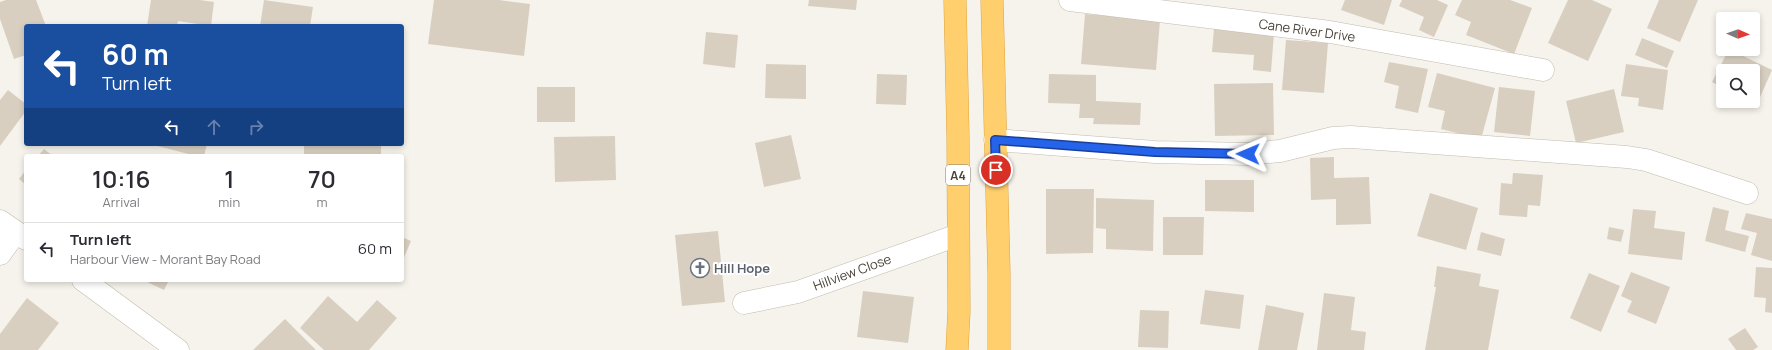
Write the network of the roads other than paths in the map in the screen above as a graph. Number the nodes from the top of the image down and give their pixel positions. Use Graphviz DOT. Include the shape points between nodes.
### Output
graph roads {
  1 [pos="955,0"];
  2 [pos="992,0"];
  3 [pos="1070,0"];
  4 [pos="1543,70"];
  5 [pos="995,140"];
  6 [pos="1747,193"];
  7 [pos="14,230"];
  8 [pos="958,235"];
  9 [pos="0,254"];
  10 [pos="86,282"];
  11 [pos="744,303"];
  12 [pos="178,350"];
  13 [pos="957,350"];
  14 [pos="999,350"];
  1 -- 8 [label="highway, A4"];
  2 -- 5 [label="highway"];
  3 -- 4 [label="street, Cane River Drive" via="1330,32"];
  5 -- 6 [label="street" via="1155,152 1248,154 1280,151 1333,138 1351,137 1627,157 1646,160"];
  5 -- 14 [label="highway"];
  7 -- 9 [label="street"];
  8 -- 11 [label="street, Hillview Close" via="798,292"];
  8 -- 13 [label="highway, A4"];
  10 -- 12 [label="street"];
}
